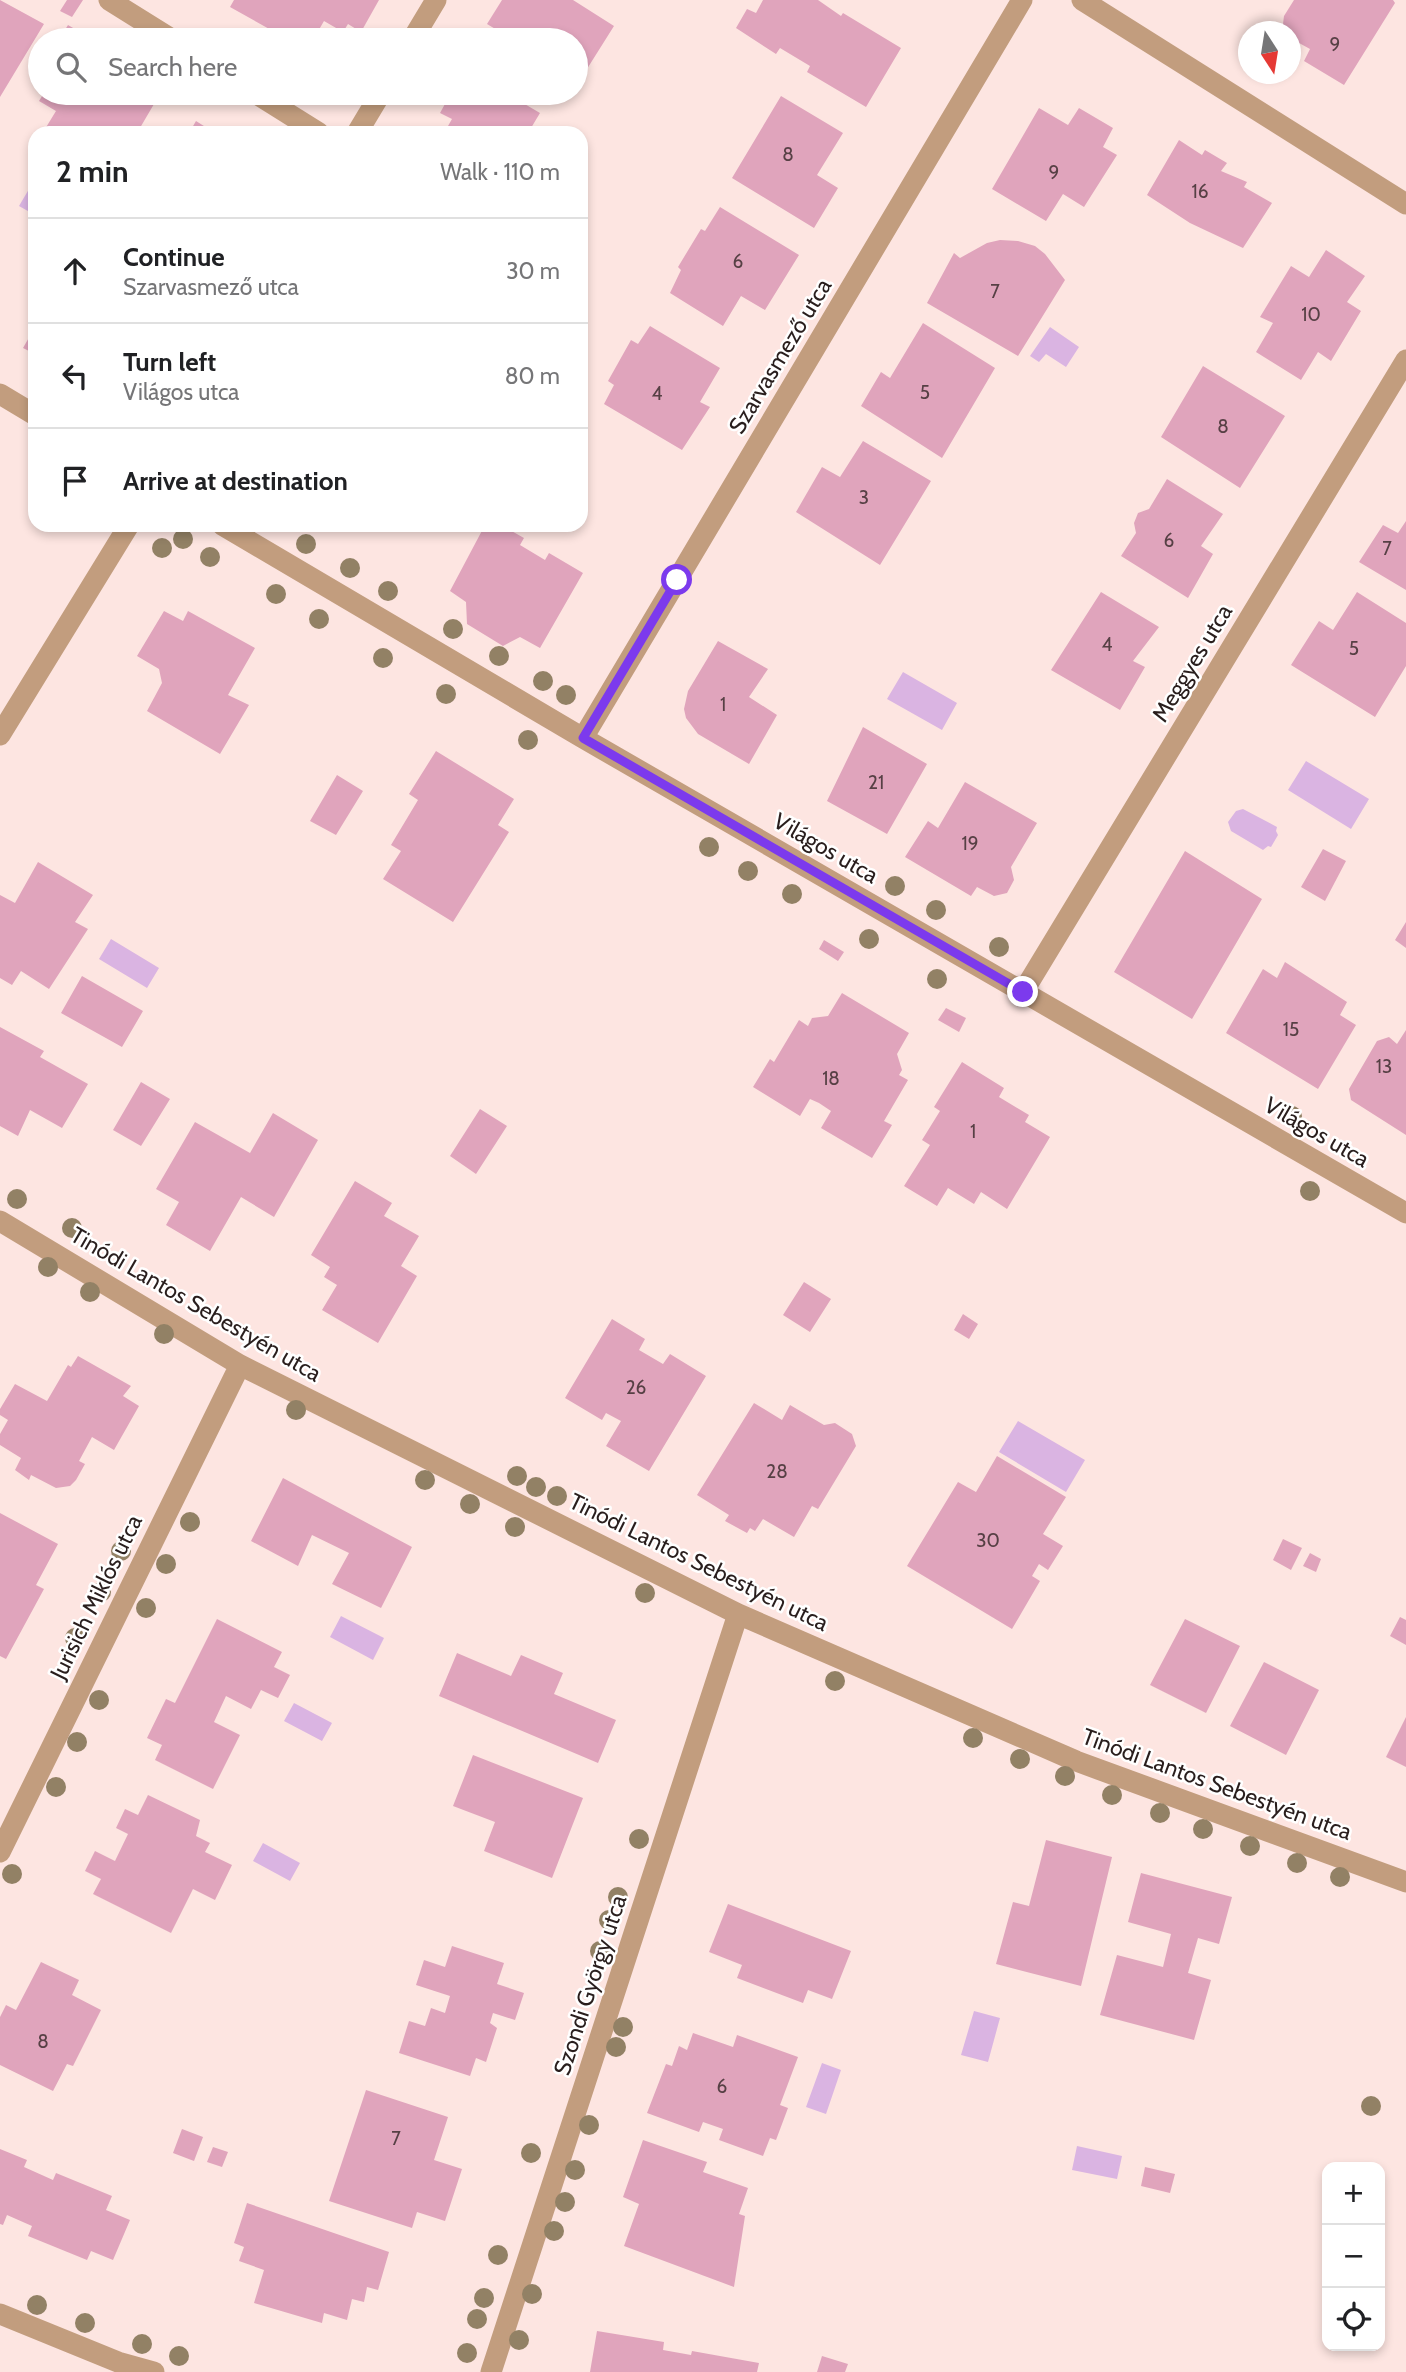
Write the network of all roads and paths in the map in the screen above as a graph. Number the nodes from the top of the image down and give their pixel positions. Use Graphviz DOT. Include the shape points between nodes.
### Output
graph roads {
  1 [pos="109,0"];
  2 [pos="436,0"];
  3 [pos="1022,0"];
  4 [pos="1082,0"];
  5 [pos="154,28"];
  6 [pos="419,28"];
  7 [pos="274,105"];
  8 [pos="374,105"];
  9 [pos="308,126"];
  10 [pos="361,126"];
  11 [pos="1406,204"];
  12 [pos="1406,360"];
  13 [pos="0,394"];
  14 [pos="28,411"];
  15 [pos="125,532"];
  16 [pos="234,532"];
  17 [pos="0,735"];
  18 [pos="583,738"];
  19 [pos="1023,992"];
  20 [pos="1406,1213"];
  21 [pos="0,1221"];
  22 [pos="240,1365"];
  23 [pos="738,1614"];
  24 [pos="0,1852"];
  25 [pos="1406,1882"];
  26 [pos="0,2314"];
  27 [pos="153,2372"];
  28 [pos="491,2372"];
  1 -- 5 [label="street"];
  2 -- 6 [label="street"];
  3 -- 18 [label="street, Szarvasmező utca"];
  4 -- 11 [label="street"];
  7 -- 9 [label="street"];
  8 -- 10 [label="street"];
  12 -- 19 [label="street, Meggyes utca"];
  13 -- 14 [label="street"];
  15 -- 17 [label="street"];
  16 -- 18 [label="street, Világos utca"];
  18 -- 19 [label="street, Világos utca"];
  19 -- 20 [label="street, Világos utca"];
  21 -- 22 [label="street, Tinódi Lantos Sebestyén utca"];
  22 -- 23 [label="street, Tinódi Lantos Sebestyén utca"];
  22 -- 24 [label="street, Jurisich Miklós utca"];
  23 -- 25 [label="street, Tinódi Lantos Sebestyén utca" via="1076,1761"];
  23 -- 28 [label="street, Szondi György utca"];
  26 -- 27 [label="street"];
}
